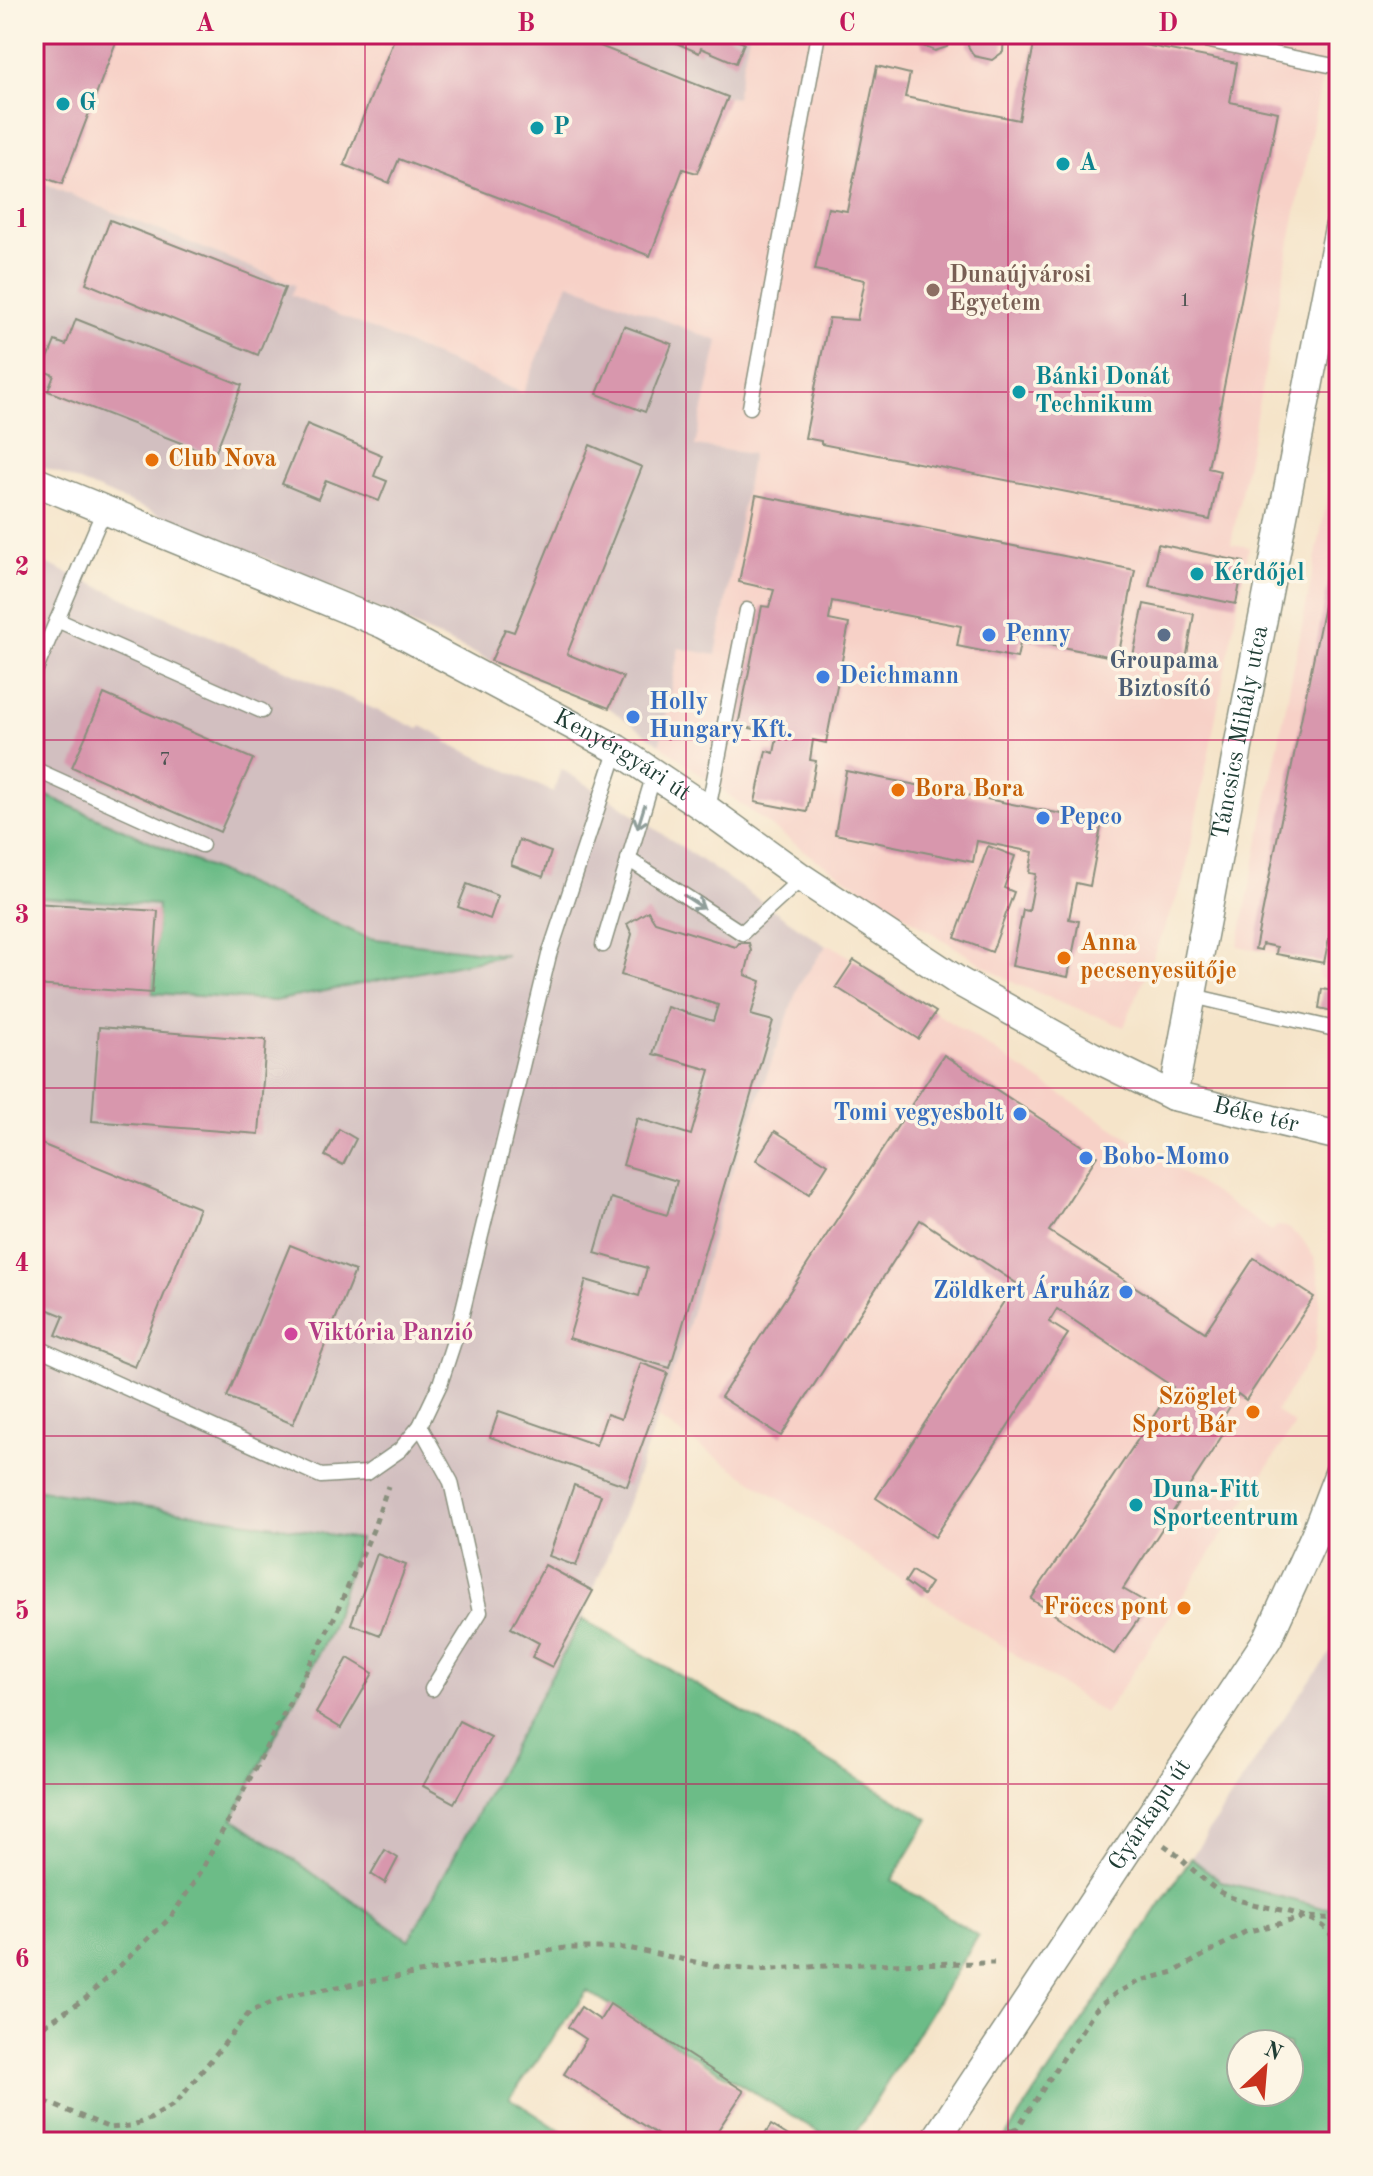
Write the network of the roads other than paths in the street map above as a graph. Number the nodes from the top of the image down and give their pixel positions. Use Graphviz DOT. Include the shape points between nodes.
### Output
graph roads {
  1 [pos="818,34"];
  2 [pos="1175,34"];
  3 [pos="1339,67"];
  4 [pos="1339,228"];
  5 [pos="750,407"];
  6 [pos="34,481"];
  7 [pos="104,510"];
  8 [pos="747,610"];
  9 [pos="57,620"];
  10 [pos="34,674"];
  11 [pos="262,711"];
  12 [pos="617,749"];
  13 [pos="34,769"];
  14 [pos="654,774"];
  15 [pos="708,810"];
  16 [pos="202,845"];
  17 [pos="628,859"];
  18 [pos="802,878"];
  19 [pos="603,945"];
  20 [pos="1193,996"];
  21 [pos="1339,1030"];
  22 [pos="1173,1096"];
  23 [pos="1339,1136"];
  24 [pos="34,1346"];
  25 [pos="420,1426"];
  26 [pos="1339,1473"];
  27 [pos="432,1689"];
  28 [pos="939,2139"];
  1 -- 5 [label="lane"];
  2 -- 3 [label="lane"];
  4 -- 20 [label="street, Táncsics Mihály utca"];
  6 -- 7 [label="street, Kenyérgyári út"];
  7 -- 9 [label="lane"];
  7 -- 12 [label="street, Kenyérgyári út" via="383,624"];
  8 -- 15 [label="lane"];
  9 -- 10 [label="lane"];
  9 -- 11 [label="lane"];
  12 -- 14 [label="street, Kenyérgyári út"];
  12 -- 25 [label="lane" via="549,955 459,1326"];
  13 -- 16 [label="lane"];
  14 -- 15 [label="street, Kenyérgyári út"];
  14 -- 17 [label="lane, one-way"];
  15 -- 18 [label="street, Kenyérgyári út"];
  17 -- 18 [label="lane, one-way" via="742,933"];
  17 -- 19 [label="lane"];
  18 -- 22 [label="street, Kenyérgyári út" via="958,981"];
  20 -- 21 [label="lane"];
  20 -- 22 [label="street, Táncsics Mihály utca"];
  22 -- 23 [label="street, Béke tér"];
  24 -- 25 [label="lane" via="321,1476 367,1473 400,1450"];
  25 -- 27 [label="lane" via="451,1482 480,1612"];
  26 -- 28 [label="street, Gyárkapu út" via="1268,1638"];
}
